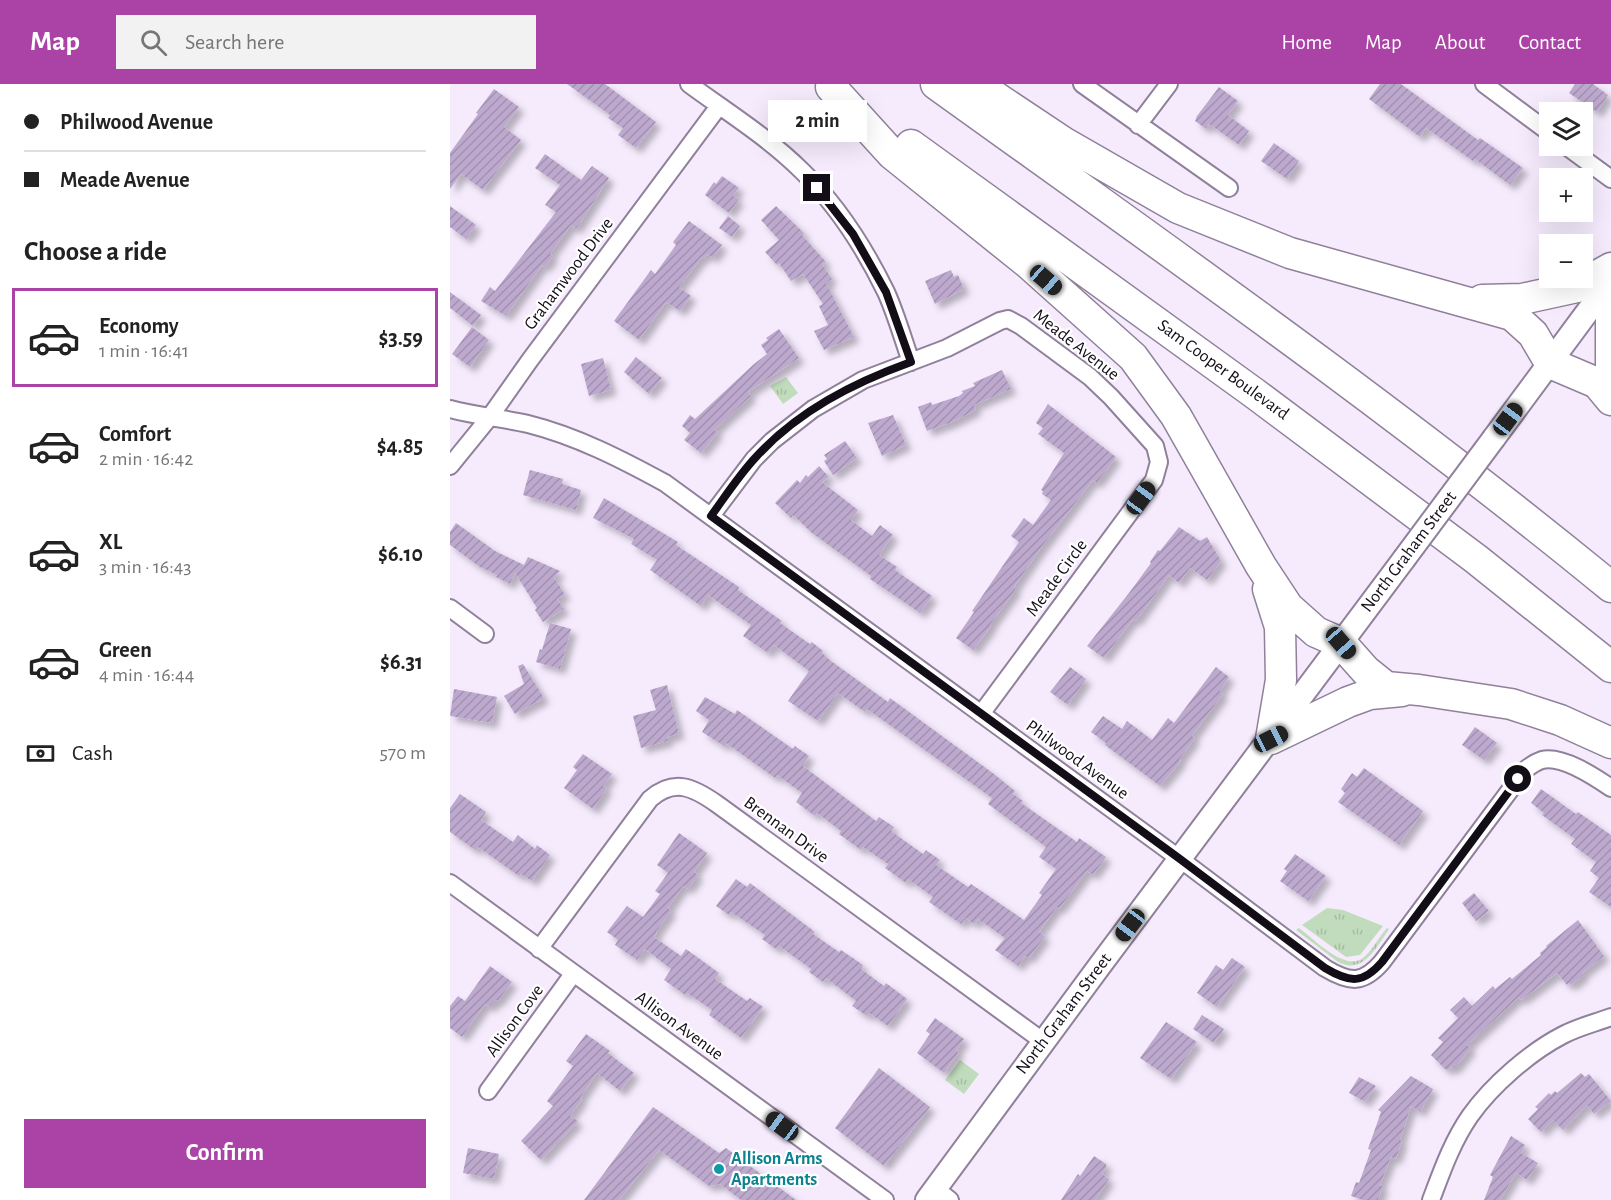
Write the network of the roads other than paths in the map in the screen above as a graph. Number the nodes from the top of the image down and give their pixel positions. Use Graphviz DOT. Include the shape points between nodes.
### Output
graph roads {
  1 [pos="689,84"];
  2 [pos="936,84"];
  3 [pos="976,84"];
  4 [pos="1082,84"];
  5 [pos="1169,84"];
  6 [pos="1484,84"];
  7 [pos="829,86"];
  8 [pos="719,106"];
  9 [pos="1138,124"];
  10 [pos="1539,125"];
  11 [pos="1580,156"];
  12 [pos="1611,179"];
  13 [pos="1229,188"];
  14 [pos="1611,268"];
  15 [pos="1611,280"];
  16 [pos="1464,301"];
  17 [pos="1611,312"];
  18 [pos="911,362"];
  19 [pos="1550,363"];
  20 [pos="1611,367"];
  21 [pos="1611,400"];
  22 [pos="450,409"];
  23 [pos="489,418"];
  24 [pos="1159,462"];
  25 [pos="450,466"];
  26 [pos="711,516"];
  27 [pos="1261,566"];
  28 [pos="1611,587"];
  29 [pos="450,608"];
  30 [pos="484,634"];
  31 [pos="1341,643"];
  32 [pos="1611,667"];
  33 [pos="1419,690"];
  34 [pos="981,714"];
  35 [pos="1271,739"];
  36 [pos="1611,743"];
  37 [pos="1611,788"];
  38 [pos="1180,859"];
  39 [pos="450,883"];
  40 [pos="539,949"];
  41 [pos="573,974"];
  42 [pos="1611,1017"];
  43 [pos="1044,1042"];
  44 [pos="488,1091"];
  45 [pos="938,1196"];
  46 [pos="885,1200"];
  47 [pos="1431,1200"];
  1 -- 8 [label="street"];
  2 -- 28 [label="highway" via="1348,381"];
  3 -- 16 [label="highway" via="1063,142 1178,208 1290,253"];
  4 -- 9 [label="street"];
  5 -- 9 [label="street"];
  6 -- 10 [label="street"];
  7 -- 27 [label="highway" via="892,154 1029,264 1133,357 1176,416"];
  7 -- 32 [label="highway, Sam Cooper Boulevard" via="1254,393 1476,559"];
  8 -- 18 [label="street" via="803,171 840,216 886,292"];
  8 -- 23 [label="street, Grahamwood Drive"];
  9 -- 13 [label="street"];
  11 -- 12 [label="street"];
  14 -- 16 [label="highway" via="1577,287 1522,299"];
  15 -- 19 [label="main road, North Graham Street"];
  16 -- 19 [label="highway" via="1512,315 1533,334"];
  17 -- 20 [label="highway"];
  18 -- 24 [label="street, Meade Avenue" via="1008,319 1090,377 1155,446"];
  18 -- 26 [label="street" via="844,389 796,421 754,459"];
  19 -- 21 [label="highway" via="1597,383"];
  19 -- 31 [label="main road, North Graham Street, bridge"];
  22 -- 23 [label="street, Philwood Avenue"];
  23 -- 25 [label="street, Grahamwood Drive"];
  23 -- 26 [label="street, Philwood Avenue" via="571,437 665,483"];
  24 -- 34 [label="street, Meade Circle" via="1154,480"];
  26 -- 34 [label="street, Philwood Avenue"];
  27 -- 31 [label="highway" via="1288,607 1316,632"];
  27 -- 35 [label="highway" via="1280,627 1281,680"];
  29 -- 30 [label="street"];
  31 -- 33 [label="highway" via="1386,687"];
  31 -- 35 [label="main road, North Graham Street"];
  33 -- 35 [label="highway" via="1370,694"];
  33 -- 36 [label="highway" via="1511,704"];
  34 -- 38 [label="street, Philwood Avenue"];
  35 -- 38 [label="main road, North Graham Street"];
  37 -- 38 [label="street, Philwood Avenue" via="1567,763 1554,760 1543,760 1525,770 1382,962 1365,977 1356,979 1347,979 1325,968"];
  38 -- 43 [label="main road, North Graham Street"];
  39 -- 40 [label="street, Allison Avenue"];
  40 -- 41 [label="street, Allison Avenue"];
  40 -- 43 [label="street, Brennan Drive" via="650,799 665,789 686,787 702,793"];
  41 -- 44 [label="street, Allison Cove"];
  41 -- 46 [label="street, Allison Avenue"];
  42 -- 47 [label="street" via="1564,1034 1543,1047 1483,1101 1457,1138"];
  43 -- 45 [label="main road, North Graham Street"];
}
